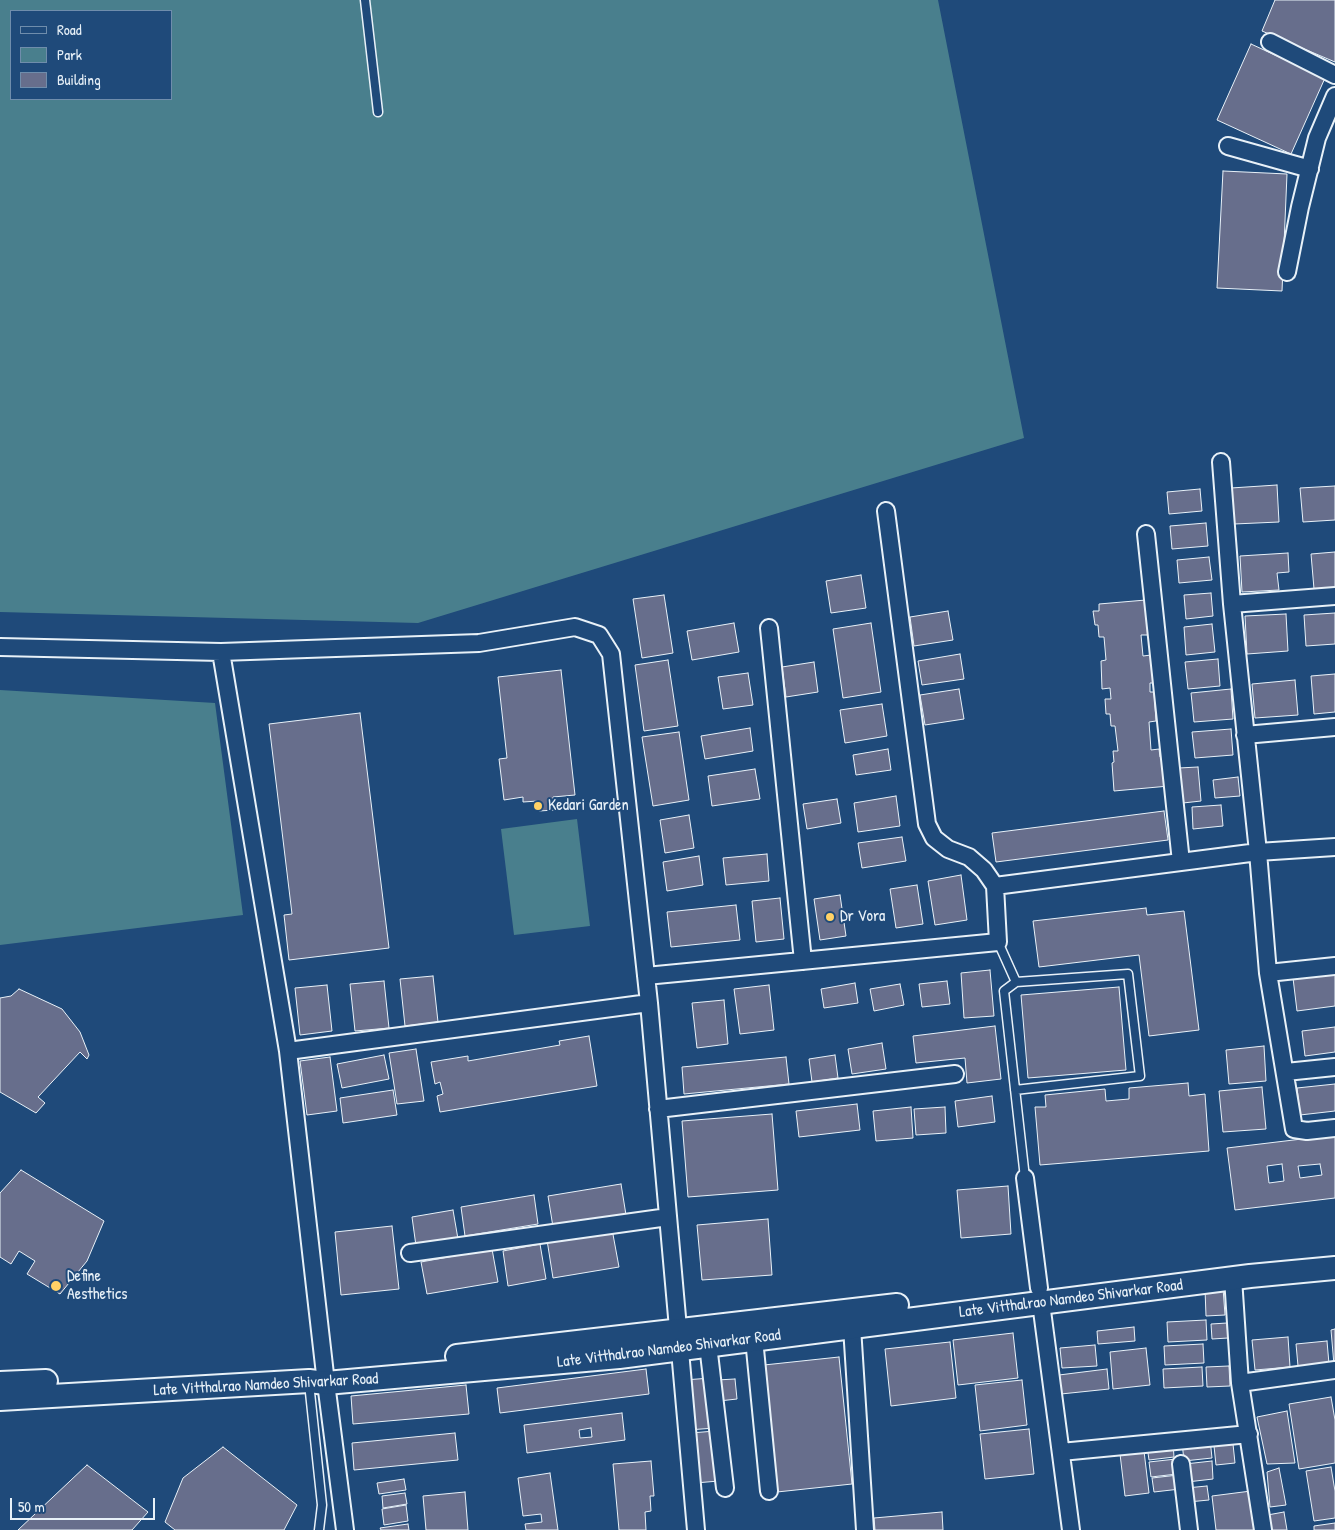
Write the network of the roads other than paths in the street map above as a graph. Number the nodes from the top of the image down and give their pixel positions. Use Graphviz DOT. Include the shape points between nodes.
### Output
graph roads {
  1 [pos="365,0"];
  2 [pos="1270,42"];
  3 [pos="1335,75"];
  4 [pos="1335,96"];
  5 [pos="378,112"];
  6 [pos="1228,146"];
  7 [pos="1310,169"];
  8 [pos="1287,272"];
  9 [pos="1222,462"];
  10 [pos="886,512"];
  11 [pos="1146,534"];
  12 [pos="1335,596"];
  13 [pos="1232,604"];
  14 [pos="769,628"];
  15 [pos="0,647"];
  16 [pos="221,652"];
  17 [pos="1335,727"];
  18 [pos="1245,735"];
  19 [pos="1335,847"];
  20 [pos="1258,852"];
  21 [pos="1181,862"];
  22 [pos="994,886"];
  23 [pos="998,942"];
  24 [pos="803,961"];
  25 [pos="1335,966"];
  26 [pos="1268,973"];
  27 [pos="646,976"];
  28 [pos="1016,982"];
  29 [pos="649,1003"];
  30 [pos="288,1051"];
  31 [pos="1335,1067"];
  32 [pos="1286,1072"];
  33 [pos="955,1074"];
  34 [pos="1015,1090"];
  35 [pos="658,1109"];
  36 [pos="1335,1128"];
  37 [pos="1025,1178"];
  38 [pos="668,1217"];
  39 [pos="410,1253"];
  40 [pos="1335,1253"];
  41 [pos="1335,1268"];
  42 [pos="1232,1278"];
  43 [pos="1040,1296"];
  44 [pos="852,1327"];
  45 [pos="679,1340"];
  46 [pos="754,1340"];
  47 [pos="708,1345"];
  48 [pos="1335,1370"];
  49 [pos="317,1377"];
  50 [pos="0,1383"];
  51 [pos="1240,1383"];
  52 [pos="0,1399"];
  53 [pos="1249,1434"];
  54 [pos="1061,1452"];
  55 [pos="1181,1464"];
  56 [pos="725,1488"];
  57 [pos="769,1491"];
  58 [pos="319,1530"];
  59 [pos="345,1530"];
  60 [pos="696,1530"];
  61 [pos="865,1530"];
  62 [pos="1071,1530"];
  63 [pos="1188,1530"];
  64 [pos="1263,1530"];
  1 -- 5 [label="lane"];
  2 -- 3 [label="street"];
  4 -- 7 [label="street" via="1317,138"];
  6 -- 7 [label="street"];
  7 -- 8 [label="street"];
  9 -- 13 [label="street"];
  10 -- 22 [label="street" via="927,824 934,838 948,849 969,857 984,870"];
  11 -- 21 [label="street"];
  12 -- 13 [label="street"];
  13 -- 18 [label="street"];
  14 -- 24 [label="street"];
  15 -- 16 [label="street"];
  16 -- 27 [label="street" via="479,643 575,627 599,635 611,654"];
  16 -- 30 [label="street"];
  17 -- 18 [label="street"];
  18 -- 20 [label="street"];
  19 -- 20 [label="street"];
  20 -- 21 [label="street"];
  20 -- 26 [label="street"];
  21 -- 22 [label="street"];
  22 -- 23 [label="street"];
  23 -- 24 [label="street"];
  23 -- 28 [label="lane"];
  24 -- 27 [label="street"];
  25 -- 26 [label="street"];
  26 -- 32 [label="street"];
  27 -- 29 [label="street"];
  28 -- 34 [label="lane" via="1004,991"];
  28 -- 34 [label="lane" via="1128,974 1140,1076"];
  29 -- 30 [label="street"];
  29 -- 35 [label="street"];
  30 -- 49 [label="street"];
  31 -- 32 [label="street"];
  32 -- 36 [label="street" via="1294,1129"];
  33 -- 35 [label="street"];
  34 -- 37 [label="lane"];
  35 -- 38 [label="street"];
  37 -- 43 [label="street"];
  38 -- 39 [label="street"];
  38 -- 45 [label="street"];
  40 -- 43 [label="main road, Late Vitthalrao Namdeo Shivarkar Road"];
  41 -- 42 [label="main road, Late Vitthalrao Namdeo Shivarkar Road"];
  42 -- 43 [label="main road, Late Vitthalrao Namdeo Shivarkar Road"];
  42 -- 51 [label="street"];
  43 -- 44 [label="main road, Late Vitthalrao Namdeo Shivarkar Road"];
  43 -- 45 [label="main road, Late Vitthalrao Namdeo Shivarkar Road"];
  43 -- 54 [label="street"];
  44 -- 46 [label="main road, Late Vitthalrao Namdeo Shivarkar Road"];
  44 -- 61 [label="street"];
  45 -- 47 [label="main road, Late Vitthalrao Namdeo Shivarkar Road"];
  45 -- 49 [label="main road, Late Vitthalrao Namdeo Shivarkar Road"];
  45 -- 60 [label="street"];
  46 -- 47 [label="main road, Late Vitthalrao Namdeo Shivarkar Road"];
  46 -- 57 [label="street"];
  47 -- 56 [label="street"];
  48 -- 51 [label="street"];
  49 -- 50 [label="main road, Late Vitthalrao Namdeo Shivarkar Road"];
  49 -- 52 [label="main road, Late Vitthalrao Namdeo Shivarkar Road"];
  49 -- 58 [label="lane" via="322,1505"];
  49 -- 59 [label="street"];
  51 -- 53 [label="street"];
  53 -- 54 [label="street"];
  53 -- 64 [label="street"];
  54 -- 62 [label="street"];
  55 -- 63 [label="street"];
}
